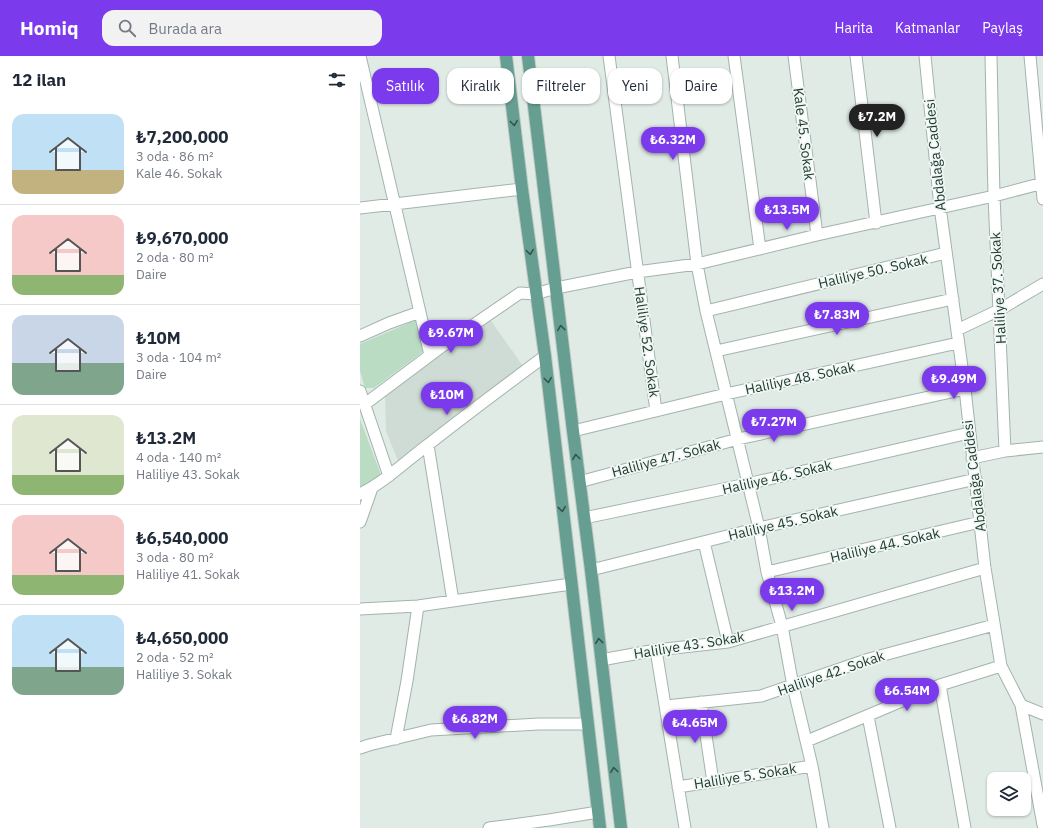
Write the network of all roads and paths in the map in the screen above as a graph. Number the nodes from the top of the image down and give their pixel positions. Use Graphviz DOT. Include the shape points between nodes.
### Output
graph roads {
  1 [pos="360,56"];
  2 [pos="506,56"];
  3 [pos="528,56"];
  4 [pos="609,56"];
  5 [pos="672,56"];
  6 [pos="734,56"];
  7 [pos="794,56"];
  8 [pos="856,56"];
  9 [pos="926,56"];
  10 [pos="991,56"];
  11 [pos="1030,56"];
  12 [pos="1042,183"];
  13 [pos="522,189"];
  14 [pos="994,196"];
  15 [pos="1043,199"];
  16 [pos="395,205"];
  17 [pos="940,207"];
  18 [pos="360,208"];
  19 [pos="876,223"];
  20 [pos="817,235"];
  21 [pos="760,249"];
  22 [pos="946,253"];
  23 [pos="697,264"];
  24 [pos="637,272"];
  25 [pos="1043,284"];
  26 [pos="556,288"];
  27 [pos="536,294"];
  28 [pos="953,299"];
  29 [pos="999,310"];
  30 [pos="706,311"];
  31 [pos="420,312"];
  32 [pos="957,330"];
  33 [pos="360,336"];
  34 [pos="958,343"];
  35 [pos="716,351"];
  36 [pos="430,355"];
  37 [pos="545,356"];
  38 [pos="965,389"];
  39 [pos="360,391"];
  40 [pos="726,394"];
  41 [pos="365,404"];
  42 [pos="656,411"];
  43 [pos="573,431"];
  44 [pos="969,433"];
  45 [pos="738,439"];
  46 [pos="428,445"];
  47 [pos="1043,447"];
  48 [pos="1005,451"];
  49 [pos="972,458"];
  50 [pos="389,476"];
  51 [pos="976,479"];
  52 [pos="579,482"];
  53 [pos="747,484"];
  54 [pos="372,488"];
  55 [pos="360,494"];
  56 [pos="584,518"];
  57 [pos="360,522"];
  58 [pos="980,522"];
  59 [pos="759,528"];
  60 [pos="704,542"];
  61 [pos="985,568"];
  62 [pos="591,570"];
  63 [pos="767,572"];
  64 [pos="571,584"];
  65 [pos="453,601"];
  66 [pos="418,606"];
  67 [pos="360,609"];
  68 [pos="994,624"];
  69 [pos="782,626"];
  70 [pos="728,642"];
  71 [pos="656,650"];
  72 [pos="601,660"];
  73 [pos="1001,666"];
  74 [pos="940,685"];
  75 [pos="793,686"];
  76 [pos="701,702"];
  77 [pos="1021,704"];
  78 [pos="666,706"];
  79 [pos="1041,714"];
  80 [pos="868,716"];
  81 [pos="588,724"];
  82 [pos="396,738"];
  83 [pos="807,741"];
  84 [pos="360,748"];
  85 [pos="812,766"];
  86 [pos="713,782"];
  87 [pos="678,787"];
  88 [pos="598,812"];
  89 [pos="1043,825"];
  90 [pos="489,828"];
  91 [pos="600,828"];
  92 [pos="620,828"];
  93 [pos="685,828"];
  94 [pos="824,828"];
  95 [pos="890,828"];
  96 [pos="965,828"];
  1 -- 16 [label="street"];
  2 -- 13 [label="main road, one-way"];
  3 -- 26 [label="main road"];
  4 -- 24 [label="street, Haliliye 52. Sokak"];
  5 -- 23 [label="street"];
  6 -- 21 [label="street"];
  7 -- 20 [label="street, Kale 45. Sokak"];
  8 -- 19 [label="street"];
  9 -- 17 [label="street, Abdalağa Caddesi"];
  10 -- 14 [label="street, Haliliye 37. Sokak"];
  11 -- 12 [label="street"];
  12 -- 14 [label="street"];
  12 -- 15 [label="street"];
  13 -- 16 [label="street"];
  13 -- 27 [label="main road, one-way"];
  14 -- 17 [label="street"];
  14 -- 29 [label="street, Haliliye 37. Sokak"];
  16 -- 18 [label="street"];
  16 -- 31 [label="street"];
  17 -- 19 [label="street"];
  17 -- 22 [label="street, Abdalağa Caddesi"];
  19 -- 20 [label="street"];
  20 -- 21 [label="street"];
  21 -- 23 [label="street"];
  22 -- 28 [label="street, Abdalağa Caddesi"];
  22 -- 30 [label="street, Haliliye 50. Sokak"];
  23 -- 24 [label="street"];
  23 -- 30 [label="street"];
  24 -- 26 [label="street"];
  24 -- 42 [label="street, Haliliye 52. Sokak"];
  25 -- 29 [label="street"];
  26 -- 27 [label="street"];
  43 -- 26 [label="main road, one-way"];
  27 -- 36 [label="street" via="520,293"];
  27 -- 37 [label="main road"];
  28 -- 32 [label="street, Abdalağa Caddesi"];
  28 -- 35 [label="street"];
  29 -- 32 [label="street"];
  29 -- 48 [label="street, Haliliye 37. Sokak"];
  30 -- 35 [label="street"];
  31 -- 33 [label="street"];
  31 -- 36 [label="street"];
  32 -- 34 [label="street, Abdalağa Caddesi"];
  34 -- 38 [label="street, Abdalağa Caddesi"];
  34 -- 40 [label="street, Haliliye 48. Sokak"];
  35 -- 40 [label="street"];
  36 -- 41 [label="street"];
  37 -- 46 [label="street"];
  37 -- 64 [label="main road, one-way"];
  38 -- 44 [label="street, Abdalağa Caddesi"];
  38 -- 45 [label="street, Haliliye 47. Sokak"];
  39 -- 41 [label="street"];
  40 -- 42 [label="street, Haliliye 48. Sokak"];
  40 -- 45 [label="street"];
  41 -- 50 [label="street"];
  42 -- 43 [label="street, Haliliye 48. Sokak"];
  52 -- 43 [label="main road, one-way"];
  44 -- 49 [label="street, Abdalağa Caddesi"];
  44 -- 53 [label="street, Haliliye 46. Sokak"];
  45 -- 52 [label="street, Haliliye 47. Sokak"];
  45 -- 53 [label="street"];
  46 -- 50 [label="street"];
  46 -- 65 [label="street"];
  47 -- 48 [label="street"];
  48 -- 49 [label="street"];
  49 -- 51 [label="street, Abdalağa Caddesi"];
  50 -- 54 [label="street"];
  51 -- 58 [label="street, Abdalağa Caddesi"];
  51 -- 59 [label="street, Haliliye 45. Sokak"];
  52 -- 56 [label="main road"];
  53 -- 56 [label="street, Haliliye 46. Sokak"];
  53 -- 59 [label="street"];
  54 -- 55 [label="street"];
  54 -- 57 [label="street"];
  56 -- 62 [label="main road"];
  58 -- 61 [label="street, Abdalağa Caddesi"];
  58 -- 63 [label="street, Haliliye 44. Sokak"];
  59 -- 60 [label="street, Haliliye 45. Sokak"];
  59 -- 63 [label="street"];
  60 -- 62 [label="street, Haliliye 45. Sokak"];
  60 -- 70 [label="street"];
  61 -- 68 [label="street, Abdalağa Caddesi"];
  61 -- 69 [label="street, Haliliye 43. Sokak"];
  72 -- 62 [label="main road, one-way"];
  63 -- 69 [label="street"];
  64 -- 65 [label="street"];
  64 -- 81 [label="main road"];
  65 -- 66 [label="street"];
  66 -- 67 [label="street"];
  66 -- 82 [label="street"];
  68 -- 73 [label="street, Abdalağa Caddesi"];
  68 -- 75 [label="street, Haliliye 42. Sokak" via="869,659"];
  69 -- 70 [label="street, Haliliye 43. Sokak"];
  69 -- 75 [label="street"];
  70 -- 71 [label="street, Haliliye 43. Sokak"];
  71 -- 72 [label="street, Haliliye 43. Sokak"];
  71 -- 78 [label="street"];
  92 -- 72 [label="main road, one-way"];
  73 -- 74 [label="street"];
  73 -- 77 [label="street, Abdalağa Caddesi"];
  74 -- 80 [label="street"];
  74 -- 96 [label="street"];
  75 -- 76 [label="street, Haliliye 42. Sokak" via="761,696"];
  75 -- 83 [label="street"];
  76 -- 78 [label="street, Haliliye 42. Sokak"];
  76 -- 86 [label="street"];
  77 -- 79 [label="street"];
  77 -- 89 [label="street, Abdalağa Caddesi"];
  78 -- 87 [label="street"];
  80 -- 83 [label="street"];
  80 -- 95 [label="street"];
  81 -- 82 [label="street" via="431,730"];
  81 -- 88 [label="main road"];
  82 -- 84 [label="street"];
  83 -- 85 [label="street"];
  85 -- 86 [label="street, Haliliye 5. Sokak"];
  85 -- 94 [label="street"];
  86 -- 87 [label="street, Haliliye 5. Sokak"];
  87 -- 93 [label="street"];
  88 -- 90 [label="street"];
  88 -- 91 [label="main road"];
}
